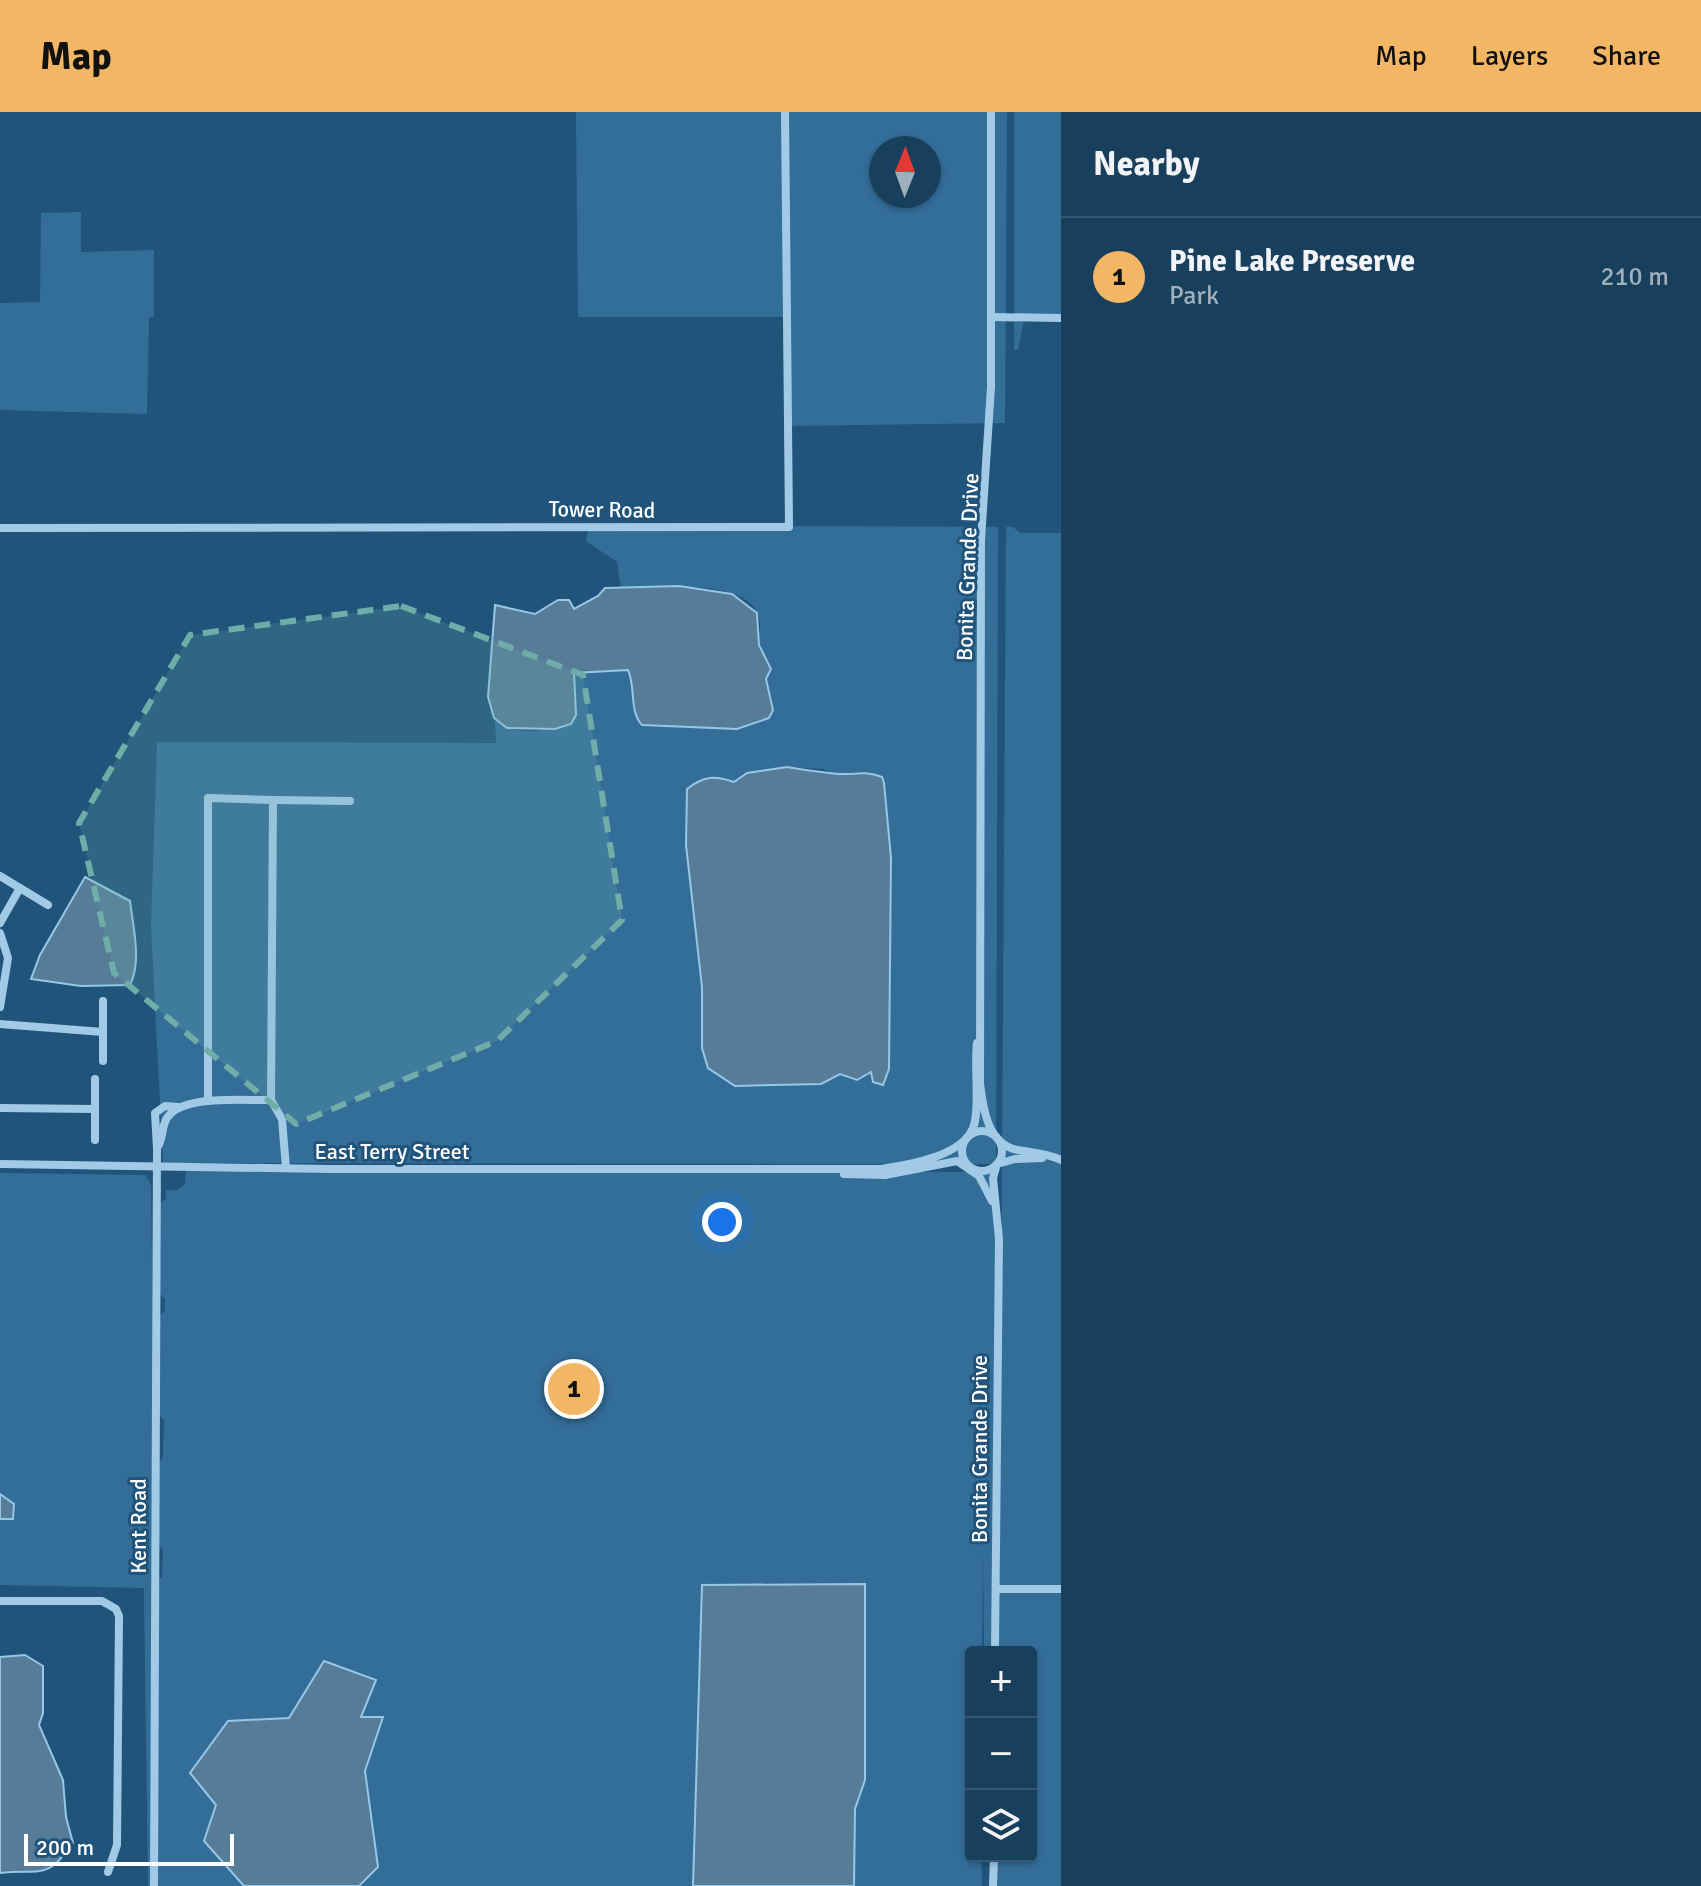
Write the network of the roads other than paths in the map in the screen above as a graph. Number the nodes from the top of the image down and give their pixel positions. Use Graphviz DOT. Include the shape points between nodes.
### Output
graph roads {
  1 [pos="785,112"];
  2 [pos="991,112"];
  3 [pos="991,317"];
  4 [pos="1061,318"];
  5 [pos="0,528"];
  6 [pos="273,800"];
  7 [pos="350,801"];
  8 [pos="0,876"];
  9 [pos="20,888"];
  10 [pos="48,905"];
  11 [pos="0,923"];
  12 [pos="0,933"];
  13 [pos="103,1001"];
  14 [pos="0,1007"];
  15 [pos="979,1023"];
  16 [pos="0,1024"];
  17 [pos="103,1032"];
  18 [pos="103,1061"];
  19 [pos="95,1079"];
  20 [pos="271,1100"];
  21 [pos="208,1101"];
  22 [pos="163,1107"];
  23 [pos="178,1107"];
  24 [pos="0,1108"];
  25 [pos="95,1109"];
  26 [pos="171,1115"];
  27 [pos="967,1138"];
  28 [pos="95,1140"];
  29 [pos="999,1141"];
  30 [pos="157,1148"];
  31 [pos="1061,1160"];
  32 [pos="0,1164"];
  33 [pos="997,1164"];
  34 [pos="155,1167"];
  35 [pos="970,1167"];
  36 [pos="286,1168"];
  37 [pos="783,1169"];
  38 [pos="999,1243"];
  39 [pos="996,1589"];
  40 [pos="1061,1589"];
  41 [pos="0,1601"];
  42 [pos="995,1646"];
  43 [pos="994,1862"];
  44 [pos="108,1872"];
  45 [pos="154,1886"];
  46 [pos="993,1886"];
  1 -- 5 [label="street, Tower Road" via="789,527"];
  2 -- 3 [label="street, Bonita Grande Drive"];
  3 -- 4 [label="street"];
  3 -- 15 [label="street, Bonita Grande Drive" via="989,467 981,540"];
  6 -- 7 [label="street"];
  6 -- 20 [label="street"];
  6 -- 21 [label="street" via="208,798"];
  8 -- 9 [label="street"];
  9 -- 10 [label="street"];
  9 -- 11 [label="street"];
  12 -- 14 [label="street" via="8,958"];
  13 -- 17 [label="street"];
  15 -- 27 [label="street, Bonita Grande Drive" via="975,1124"];
  15 -- 29 [label="street, Bonita Grande Drive" via="983,1104"];
  16 -- 17 [label="street"];
  17 -- 18 [label="street"];
  19 -- 25 [label="street"];
  20 -- 21 [label="street"];
  20 -- 36 [label="street" via="282,1119"];
  21 -- 23 [label="street"];
  22 -- 23 [label="street"];
  22 -- 26 [label="street"];
  22 -- 30 [label="street" via="155,1113"];
  23 -- 26 [label="street"];
  24 -- 25 [label="street"];
  25 -- 28 [label="street"];
  26 -- 30 [label="street"];
  27 -- 29 [label="street" via="982,1131"];
  27 -- 35 [label="street" via="962,1153"];
  27 -- 37 [label="street, East Terry Street" via="898,1167"];
  29 -- 31 [label="street"];
  29 -- 33 [label="street"];
  30 -- 34 [label="street, Kent Road"];
  31 -- 33 [label="street" via="1022,1158"];
  32 -- 34 [label="street, East Terry Street"];
  33 -- 35 [label="street" via="986,1171"];
  33 -- 38 [label="street, Bonita Grande Drive" via="993,1178"];
  34 -- 36 [label="street, East Terry Street"];
  34 -- 45 [label="street, Kent Road"];
  35 -- 37 [label="street, East Terry Street" via="950,1161 885,1175"];
  35 -- 38 [label="street, Bonita Grande Drive" via="990,1195"];
  36 -- 37 [label="street, East Terry Street"];
  38 -- 39 [label="street, Bonita Grande Drive"];
  39 -- 40 [label="street"];
  39 -- 42 [label="street, Bonita Grande Drive"];
  41 -- 44 [label="street" via="102,1601 119,1616 118,1835"];
  43 -- 46 [label="street"];
}
